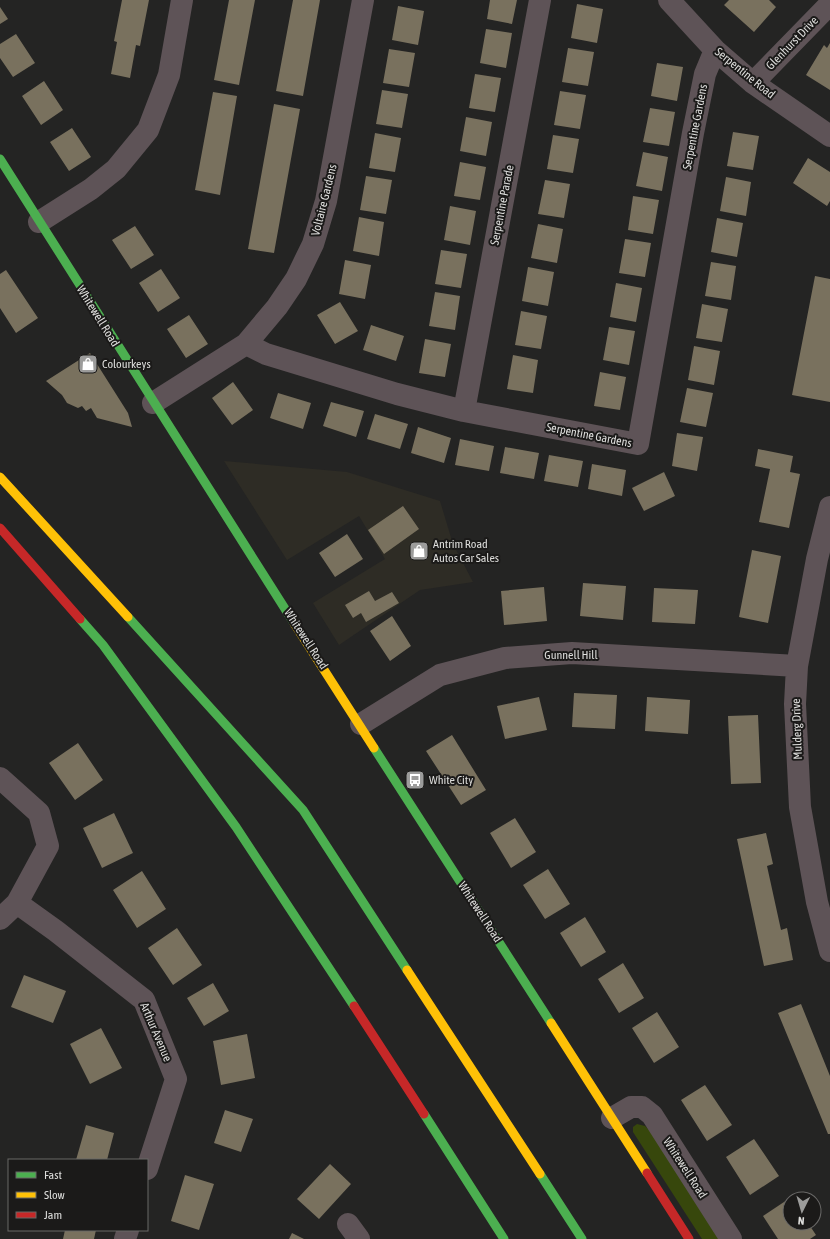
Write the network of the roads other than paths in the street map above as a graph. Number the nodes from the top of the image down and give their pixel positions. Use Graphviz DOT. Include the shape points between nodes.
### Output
graph roads {
  1 [pos="182,0"];
  2 [pos="363,0"];
  3 [pos="540,0"];
  4 [pos="669,0"];
  5 [pos="830,4"];
  6 [pos="715,50"];
  7 [pos="753,83"];
  8 [pos="830,136"];
  9 [pos="0,159"];
  10 [pos="39,222"];
  11 [pos="246,344"];
  12 [pos="153,403"];
  13 [pos="464,411"];
  14 [pos="0,477"];
  15 [pos="830,507"];
  16 [pos="0,528"];
  17 [pos="797,666"];
  18 [pos="361,724"];
  19 [pos="0,778"];
  20 [pos="17,903"];
  21 [pos="0,919"];
  22 [pos="830,951"];
  23 [pos="612,1118"];
  24 [pos="148,1166"];
  25 [pos="504,1239"];
  26 [pos="582,1239"];
  27 [pos="689,1239"];
  28 [pos="731,1239"];
  1 -- 10 [label="street" via="169,75 148,130 116,169 91,189"];
  2 -- 11 [label="street, Voltaire Gardens" via="326,201 313,244 296,279 277,307"];
  3 -- 13 [label="street, Serpentine Parade"];
  4 -- 6 [label="street, Serpentine Road"];
  5 -- 7 [label="street, Glenhurst Drive"];
  6 -- 7 [label="street, Serpentine Road"];
  6 -- 13 [label="street, Serpentine Gardens" via="705,74 693,134 638,444"];
  7 -- 8 [label="street, Serpentine Road"];
  9 -- 10 [label="main road, Whitewell Road"];
  10 -- 12 [label="main road, Whitewell Road"];
  11 -- 12 [label="street, Voltaire Gardens"];
  11 -- 13 [label="street, Serpentine Gardens" via="266,354 397,394"];
  12 -- 18 [label="main road, Whitewell Road"];
  14 -- 26 [label="main road" via="303,810"];
  15 -- 17 [label="street, Mulderg Drive"];
  16 -- 25 [label="main road" via="103,645 236,827"];
  17 -- 18 [label="street, Gunnell Hill" via="572,653 505,658 440,675"];
  17 -- 22 [label="street, Mulderg Drive" via="795,704 800,807 817,902"];
  18 -- 23 [label="main road, Whitewell Road"];
  19 -- 20 [label="street" via="39,813 48,846"];
  20 -- 21 [label="street"];
  20 -- 24 [label="street, Arthur Avenue" via="144,1000 176,1079"];
  23 -- 27 [label="main road, Whitewell Road"];
  23 -- 28 [label="street, Whitewell Road" via="631,1107 642,1107 652,1115"];
}
